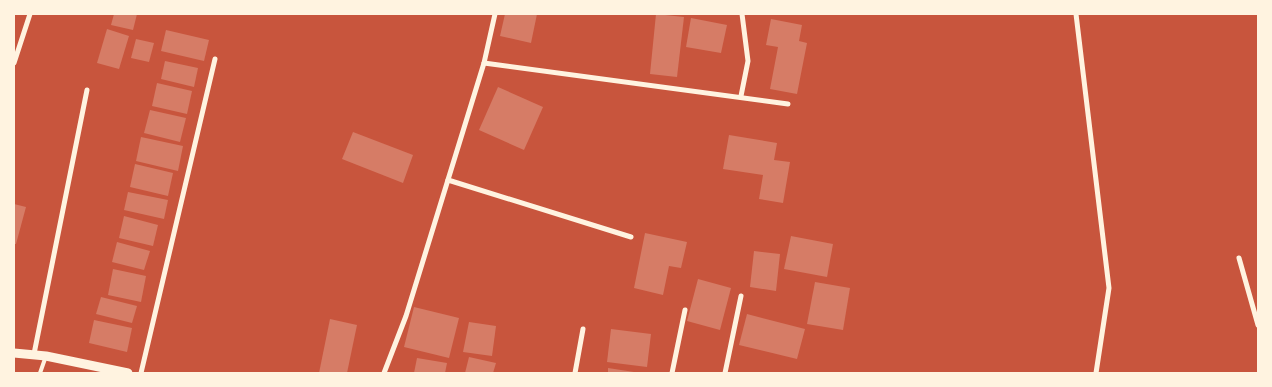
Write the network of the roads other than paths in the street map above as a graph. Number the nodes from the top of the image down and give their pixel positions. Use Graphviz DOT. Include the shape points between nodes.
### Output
graph roads {
  1 [pos="30,14"];
  2 [pos="495,14"];
  3 [pos="742,14"];
  4 [pos="1076,14"];
  5 [pos="215,59"];
  6 [pos="14,63"];
  7 [pos="484,63"];
  8 [pos="87,90"];
  9 [pos="741,96"];
  10 [pos="788,104"];
  11 [pos="448,180"];
  12 [pos="630,238"];
  13 [pos="1239,258"];
  14 [pos="741,296"];
  15 [pos="686,310"];
  16 [pos="1258,326"];
  17 [pos="583,329"];
  18 [pos="14,353"];
  19 [pos="34,354"];
  20 [pos="46,356"];
  21 [pos="40,373"];
  22 [pos="128,373"];
  23 [pos="141,373"];
  24 [pos="384,373"];
  25 [pos="575,373"];
  26 [pos="672,373"];
  27 [pos="725,373"];
  28 [pos="1096,373"];
  1 -- 6 [label="street"];
  2 -- 7 [label="street"];
  3 -- 9 [label="street" via="748,61"];
  4 -- 28 [label="street" via="1109,288"];
  5 -- 23 [label="street"];
  7 -- 9 [label="street"];
  7 -- 11 [label="street"];
  8 -- 19 [label="street"];
  9 -- 10 [label="street"];
  11 -- 12 [label="street"];
  11 -- 24 [label="street" via="406,316"];
  13 -- 16 [label="street"];
  14 -- 27 [label="street"];
  15 -- 26 [label="street"];
  17 -- 25 [label="street"];
  18 -- 19 [label="street"];
  19 -- 20 [label="street"];
  20 -- 21 [label="lane"];
  20 -- 22 [label="street"];
}
